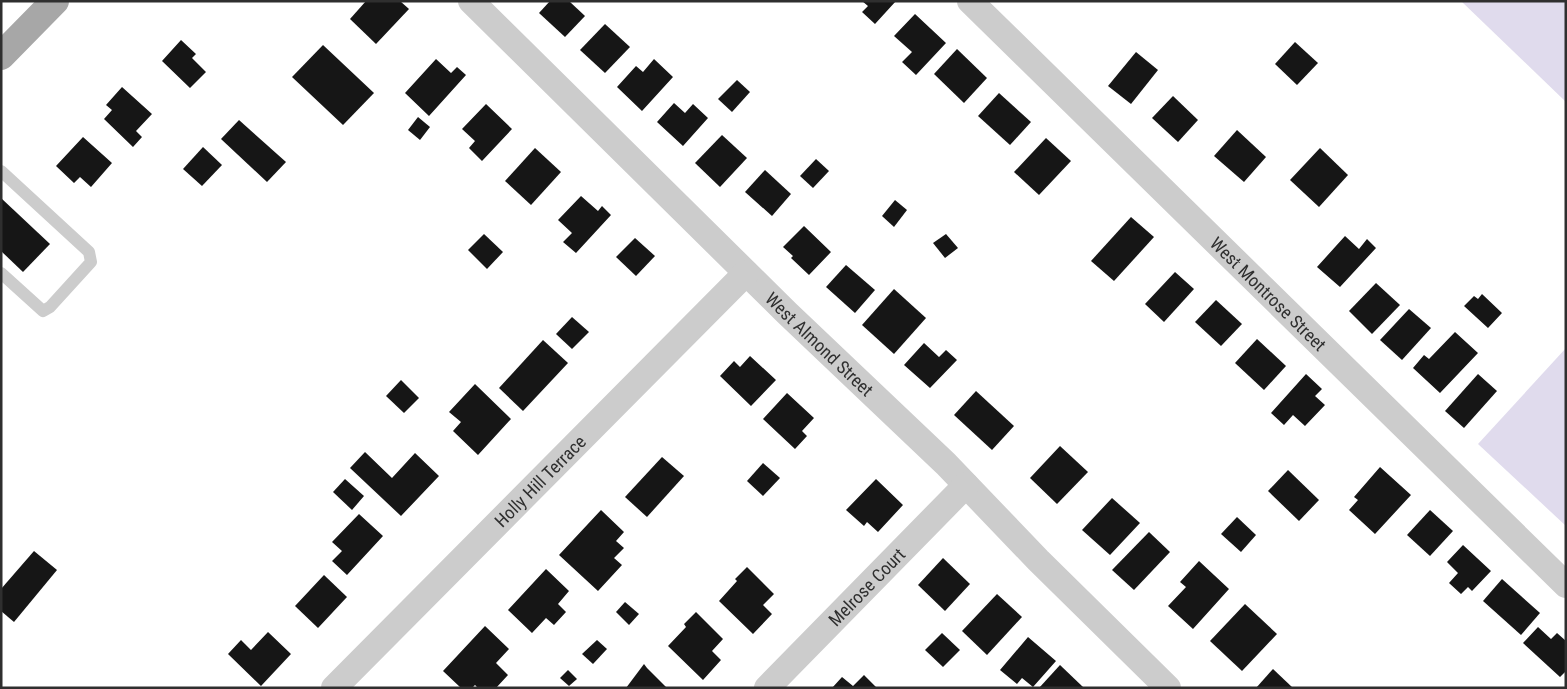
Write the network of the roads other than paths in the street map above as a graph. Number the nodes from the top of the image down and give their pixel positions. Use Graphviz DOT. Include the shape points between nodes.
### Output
graph roads {
  1 [pos="55,1"];
  2 [pos="471,1"];
  3 [pos="970,1"];
  4 [pos="1,56"];
  5 [pos="1,171"];
  6 [pos="1,273"];
  7 [pos="746,273"];
  8 [pos="966,485"];
  9 [pos="1566,585"];
  10 [pos="334,688"];
  11 [pos="767,688"];
  12 [pos="1168,688"];
  1 -- 4 [label="main road"];
  2 -- 7 [label="street, West Almond Street"];
  3 -- 9 [label="street, West Montrose Street"];
  5 -- 6 [label="lane" via="89,252 91,262 43,311"];
  7 -- 8 [label="street, West Almond Street"];
  7 -- 10 [label="street, Holly Hill Terrace"];
  8 -- 11 [label="street, Melrose Court"];
  8 -- 12 [label="street, West Almond Street"];
}
